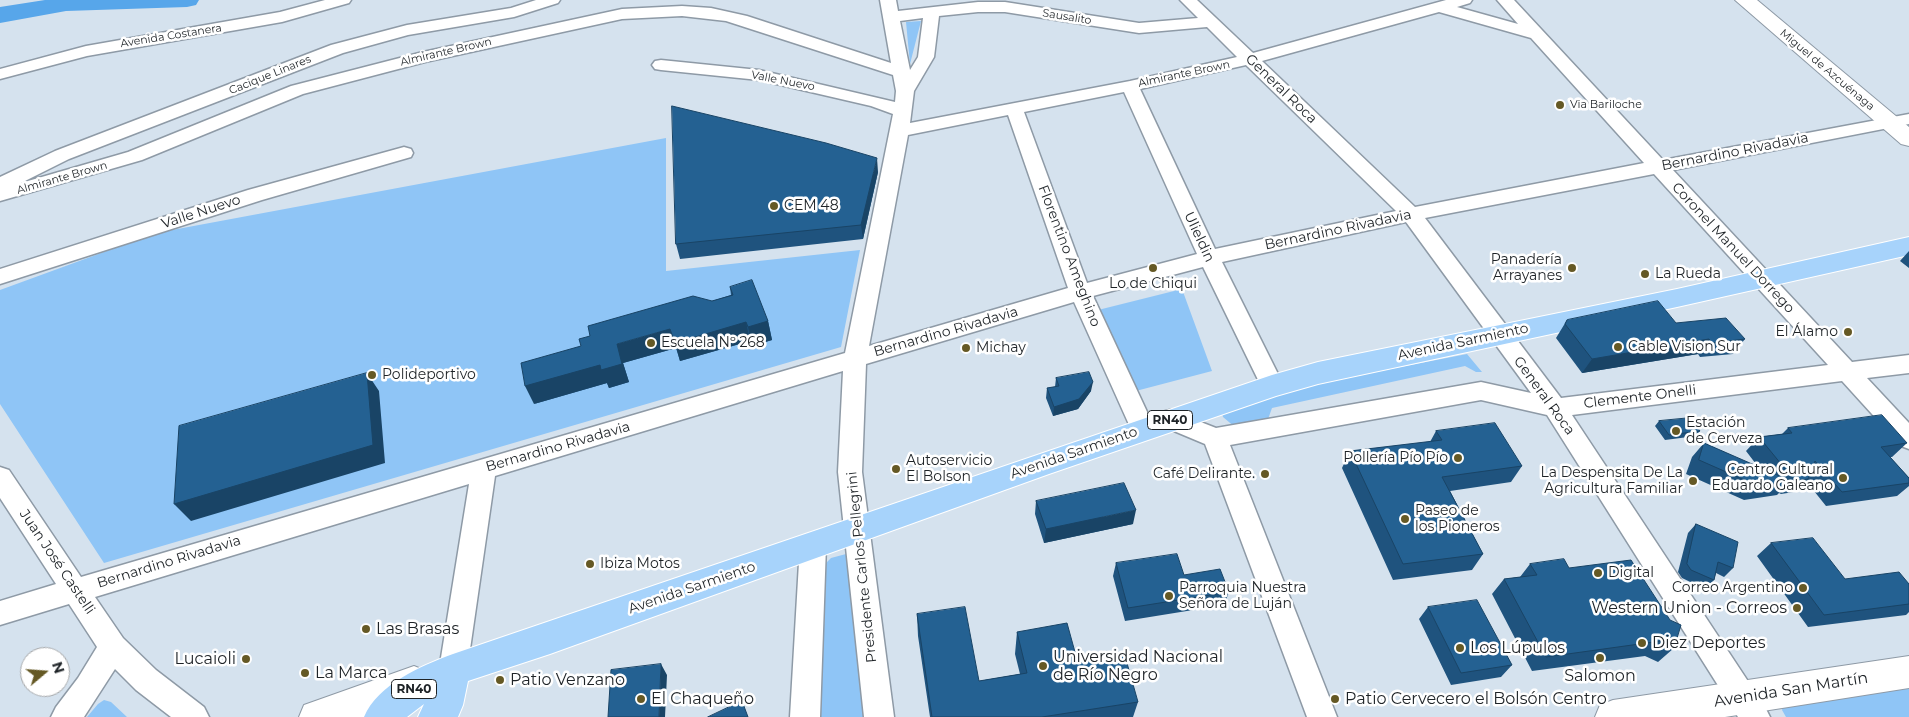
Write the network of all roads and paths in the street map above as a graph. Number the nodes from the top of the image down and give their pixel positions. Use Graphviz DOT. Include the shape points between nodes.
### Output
graph roads {
  1 [pos="344,0"];
  2 [pos="552,0"];
  3 [pos="1188,0"];
  4 [pos="1464,0"];
  5 [pos="1505,0"];
  6 [pos="1745,0"];
  7 [pos="1440,7"];
  8 [pos="890,8"];
  9 [pos="932,11"];
  10 [pos="514,12"];
  11 [pos="1212,22"];
  12 [pos="1536,34"];
  13 [pos="522,35"];
  14 [pos="1250,59"];
  15 [pos="661,65"];
  16 [pos="0,74"];
  17 [pos="1130,86"];
  18 [pos="902,101"];
  19 [pos="1014,108"];
  20 [pos="1899,121"];
  21 [pos="1909,139"];
  22 [pos="404,153"];
  23 [pos="1658,167"];
  24 [pos="0,185"];
  25 [pos="0,195"];
  26 [pos="1410,214"];
  27 [pos="1909,246"];
  28 [pos="1209,258"];
  29 [pos="0,277"];
  30 [pos="1762,279"];
  31 [pos="1080,292"];
  32 [pos="1499,334"];
  33 [pos="855,359"];
  34 [pos="1909,364"];
  35 [pos="1875,369"];
  36 [pos="1848,372"];
  37 [pos="1909,380"];
  38 [pos="1272,386"];
  39 [pos="1555,408"];
  40 [pos="1170,419"];
  41 [pos="1142,429"];
  42 [pos="1215,438"];
  43 [pos="1909,439"];
  44 [pos="484,468"];
  45 [pos="0,477"];
  46 [pos="855,529"];
  47 [pos="813,545"];
  48 [pos="75,590"];
  49 [pos="0,613"];
  50 [pos="113,647"];
  51 [pos="453,670"];
  52 [pos="1909,672"];
  53 [pos="1749,707"];
  54 [pos="442,713"];
  55 [pos="66,717"];
  56 [pos="194,717"];
  57 [pos="317,717"];
  58 [pos="382,717"];
  59 [pos="805,717"];
  60 [pos="879,717"];
  61 [pos="1322,717"];
  62 [pos="1613,717"];
  1 -- 16 [label="street, Avenida Costanera" via="282,16 86,51"];
  2 -- 10 [label="street, Cacique Linares"];
  3 -- 11 [label="street, General Roca"];
  4 -- 7 [label="street, Almirante Brown"];
  5 -- 12 [label="street, Coronel Manuel Dorrego"];
  6 -- 20 [label="main road, Miguel de Azcuénaga"];
  7 -- 12 [label="street"];
  7 -- 14 [label="street, Almirante Brown"];
  8 -- 9 [label="street, Sausalito"];
  8 -- 18 [label="street, Presidente Carlos Pellegrini"];
  9 -- 11 [label="street, Sausalito" via="1005,7 1139,28"];
  9 -- 18 [label="street, Presidente Carlos Pellegrini" via="926,57"];
  10 -- 13 [label="street"];
  10 -- 24 [label="street, Cacique Linares" via="406,30 337,49 62,155"];
  11 -- 14 [label="street, General Roca"];
  12 -- 23 [label="street, Coronel Manuel Dorrego"];
  13 -- 18 [label="street, Almirante Brown" via="622,14 714,12"];
  13 -- 25 [label="street, Almirante Brown" via="297,90 135,156"];
  14 -- 17 [label="street, Almirante Brown"];
  14 -- 26 [label="street, General Roca"];
  15 -- 18 [label="street, Valle Nuevo" via="759,75 876,102"];
  17 -- 19 [label="street, Almirante Brown"];
  17 -- 28 [label="street, Ulieldin"];
  18 -- 19 [label="street, Almirante Brown"];
  18 -- 33 [label="street, Presidente Carlos Pellegrini"];
  19 -- 31 [label="street, Florentino Ameghino"];
  20 -- 21 [label="main road, Miguel de Azcuénaga"];
  20 -- 23 [label="street, Bernardino Rivadavia"];
  22 -- 29 [label="street, Valle Nuevo" via="255,195"];
  23 -- 26 [label="street, Bernardino Rivadavia"];
  23 -- 30 [label="street, Coronel Manuel Dorrego"];
  26 -- 28 [label="street, Bernardino Rivadavia"];
  26 -- 32 [label="street, General Roca"];
  27 -- 30 [label="highway, Avenida Sarmiento / RN40"];
  28 -- 31 [label="street, Bernardino Rivadavia"];
  28 -- 38 [label="street, Ulieldin"];
  30 -- 32 [label="highway, Avenida Sarmiento / RN40"];
  30 -- 36 [label="street, Coronel Manuel Dorrego"];
  31 -- 33 [label="street, Bernardino Rivadavia"];
  31 -- 41 [label="street, Florentino Ameghino"];
  32 -- 38 [label="highway, Avenida Sarmiento / RN40"];
  32 -- 39 [label="street, General Roca"];
  33 -- 44 [label="street, Bernardino Rivadavia"];
  33 -- 46 [label="street, Presidente Carlos Pellegrini" via="850,472"];
  34 -- 35 [label="street, Clemente Onelli"];
  35 -- 36 [label="street, Clemente Onelli"];
  35 -- 37 [label="street"];
  36 -- 39 [label="street, Clemente Onelli"];
  36 -- 43 [label="street, Coronel Manuel Dorrego"];
  38 -- 40 [label="highway, Avenida Sarmiento / RN40"];
  39 -- 42 [label="street, Clemente Onelli" via="1481,391"];
  39 -- 53 [label="street, General Roca"];
  40 -- 41 [label="highway, Avenida Sarmiento / RN40"];
  40 -- 42 [label="street"];
  41 -- 46 [label="highway, Avenida Sarmiento / RN40"];
  42 -- 61 [label="street"];
  44 -- 48 [label="street, Bernardino Rivadavia"];
  44 -- 51 [label="street"];
  45 -- 48 [label="street, Juan José Castelli"];
  46 -- 47 [label="highway, Avenida Sarmiento / RN40"];
  46 -- 60 [label="street, Presidente Carlos Pellegrini"];
  47 -- 51 [label="highway, Avenida Sarmiento / RN40"];
  47 -- 59 [label="street"];
  48 -- 49 [label="street, Bernardino Rivadavia"];
  48 -- 50 [label="street, Juan José Castelli"];
  50 -- 55 [label="street"];
  50 -- 56 [label="street, Juan José Castelli" via="146,680"];
  51 -- 54 [label="highway, RN40"];
  51 -- 57 [label="main road, Avenida Sarmiento"];
  51 -- 58 [label="highway, RN40" via="413,690"];
  52 -- 53 [label="main road, Avenida San Martín"];
  53 -- 62 [label="main road, Avenida San Martín"];
}
